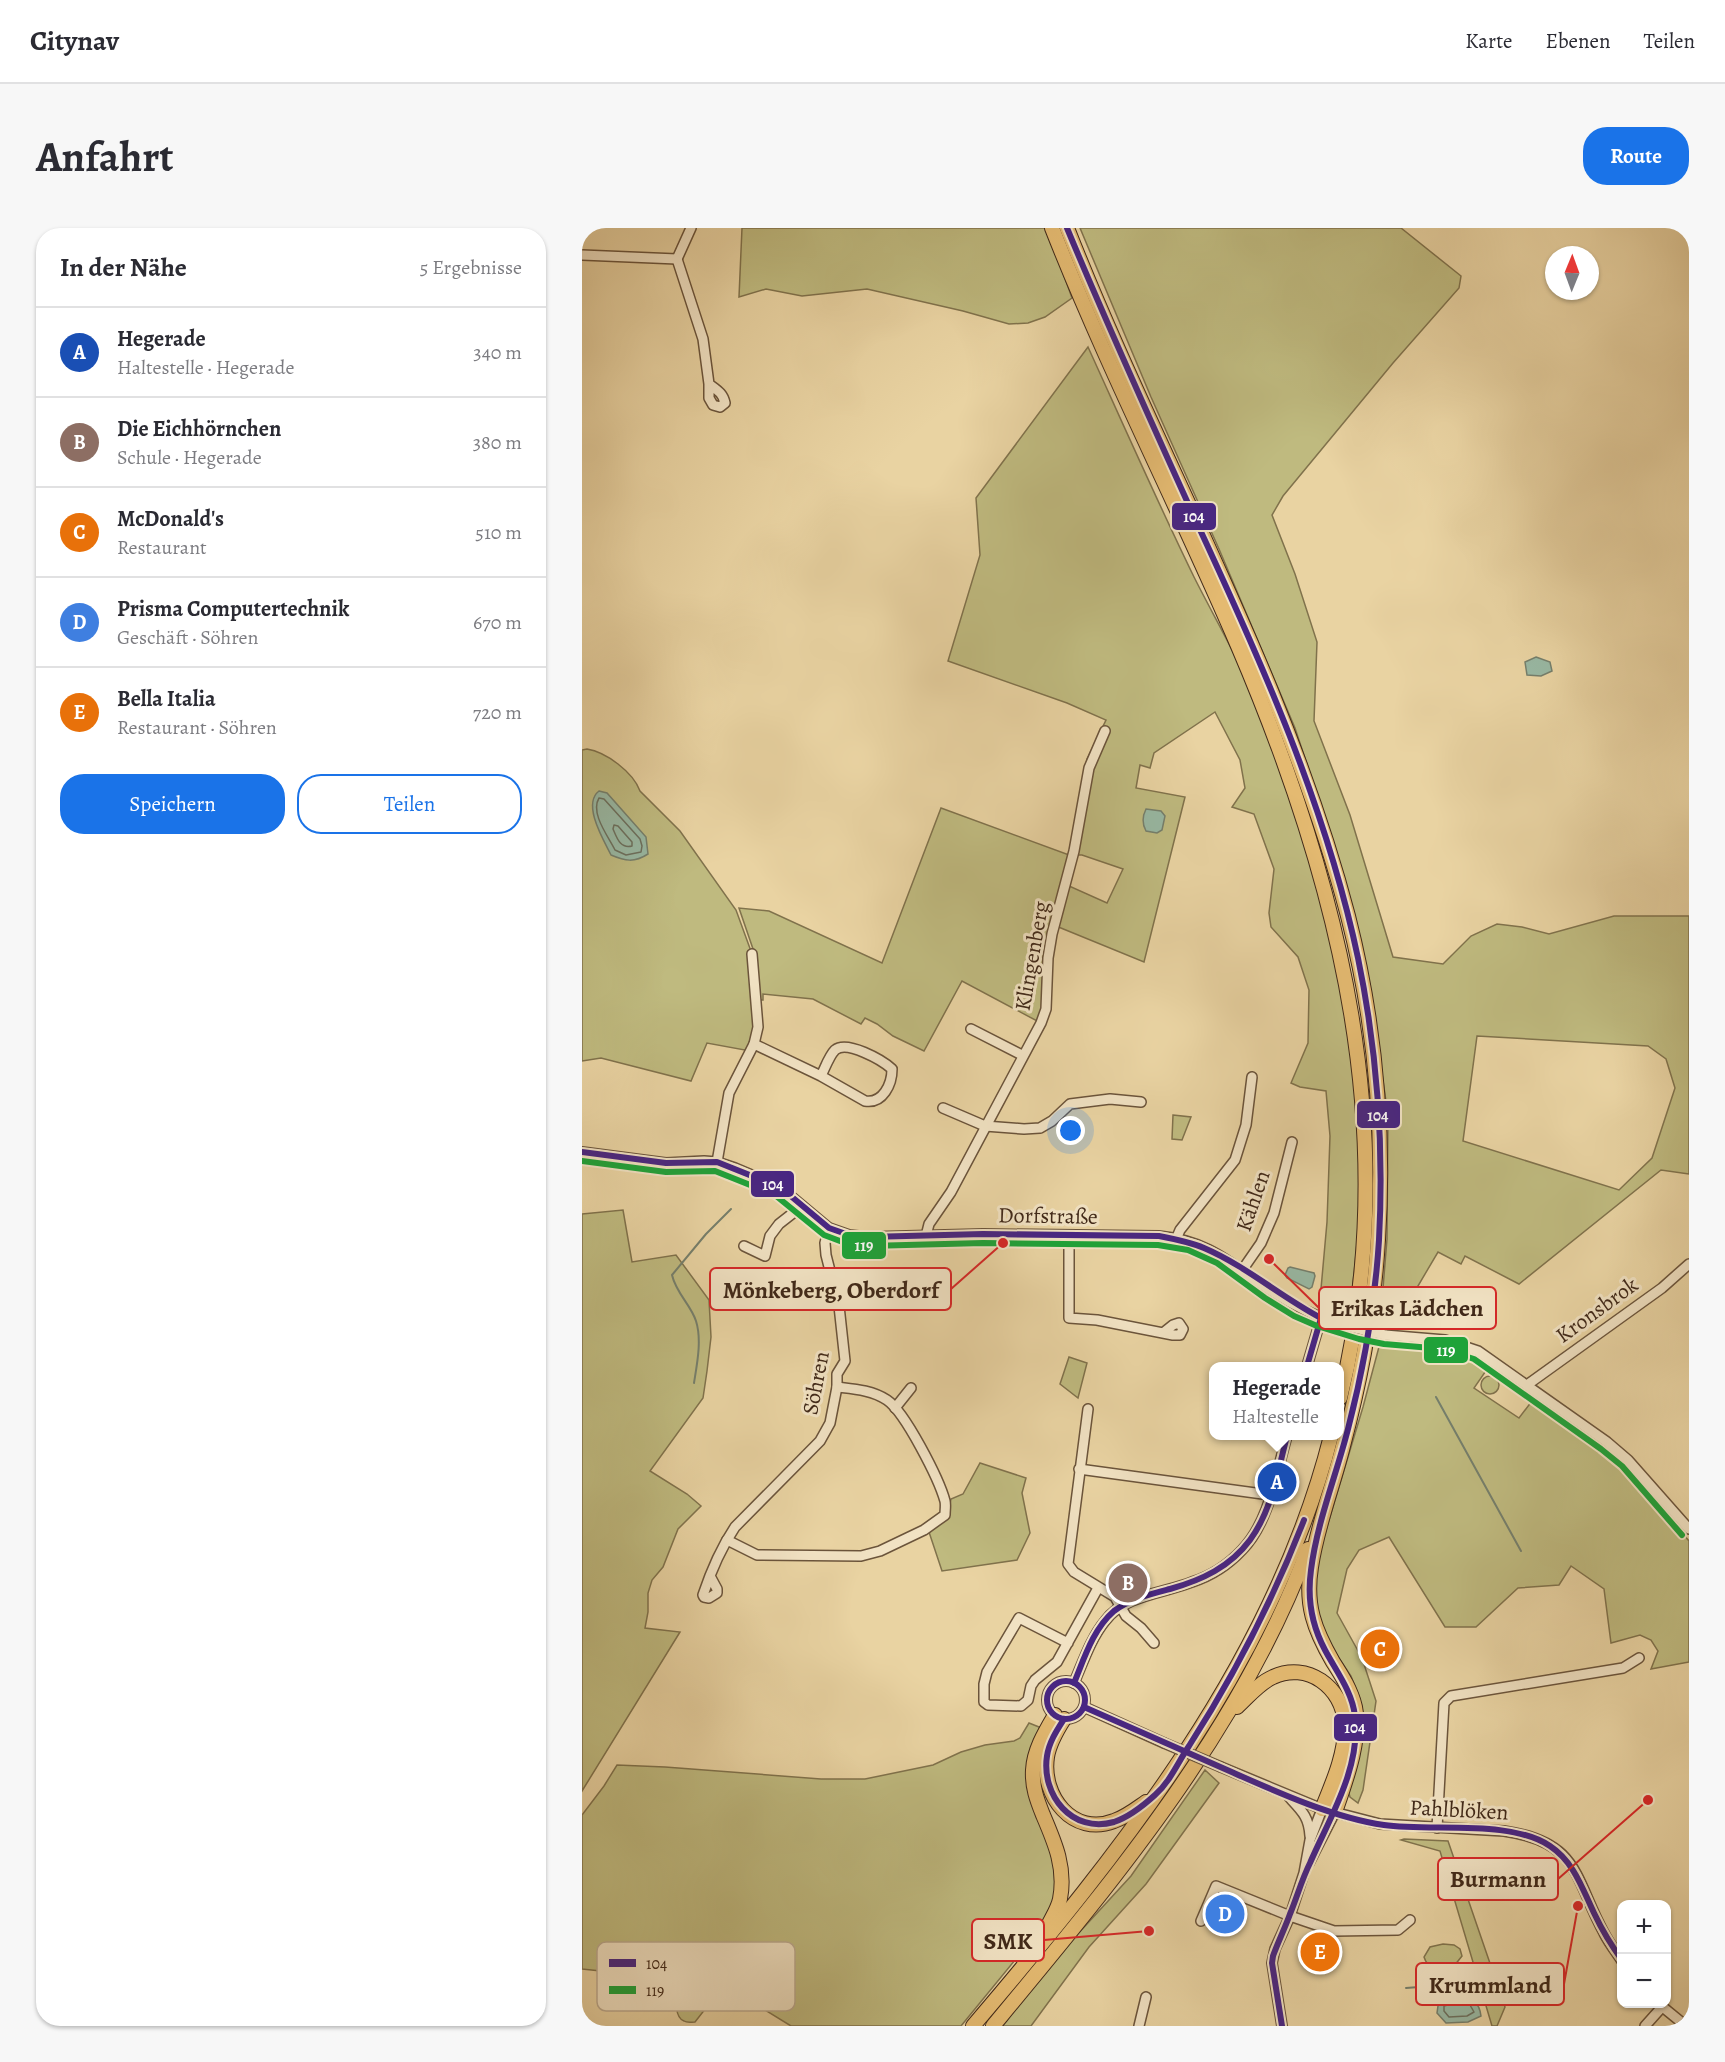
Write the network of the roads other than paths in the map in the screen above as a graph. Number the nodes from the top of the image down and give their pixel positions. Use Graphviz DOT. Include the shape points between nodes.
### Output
graph roads {
  1 [pos="691,228"];
  2 [pos="1052,228"];
  3 [pos="1067,228"];
  4 [pos="582,255"];
  5 [pos="677,259"];
  6 [pos="1113,354"];
  7 [pos="709,384"];
  8 [pos="1105,731"];
  9 [pos="752,954"];
  10 [pos="970,1029"];
  11 [pos="754,1044"];
  12 [pos="1022,1055"];
  13 [pos="821,1076"];
  14 [pos="1252,1077"];
  15 [pos="1141,1102"];
  16 [pos="943,1108"];
  17 [pos="985,1126"];
  18 [pos="1292,1142"];
  19 [pos="582,1152"];
  20 [pos="717,1162"];
  21 [pos="802,1206"];
  22 [pos="829,1228"];
  23 [pos="1070,1235"];
  24 [pos="926,1236"];
  25 [pos="1177,1238"];
  26 [pos="744,1246"];
  27 [pos="1689,1264"];
  28 [pos="1243,1269"];
  29 [pos="1321,1318"];
  30 [pos="1163,1333"];
  31 [pos="1308,1362"];
  32 [pos="1344,1377"];
  33 [pos="1527,1385"];
  34 [pos="837,1387"];
  35 [pos="911,1388"];
  36 [pos="895,1408"];
  37 [pos="1088,1409"];
  38 [pos="1286,1440"];
  39 [pos="1330,1440"];
  40 [pos="1344,1440"];
  41 [pos="1344,1440"];
  42 [pos="1079,1469"];
  43 [pos="1329,1494"];
  44 [pos="1270,1495"];
  45 [pos="1689,1529"];
  46 [pos="727,1540"];
  47 [pos="710,1576"];
  48 [pos="1098,1588"];
  49 [pos="1122,1608"];
  50 [pos="1068,1643"];
  51 [pos="1154,1643"];
  52 [pos="1639,1658"];
  53 [pos="1074,1683"];
  54 [pos="1084,1707"];
  55 [pos="1059,1717"];
  56 [pos="1223,1721"];
  57 [pos="1157,1793"];
  58 [pos="1287,1796"];
  59 [pos="1328,1811"];
  60 [pos="1437,1828"];
  61 [pos="1310,1840"];
  62 [pos="1305,1873"];
  63 [pos="1290,1916"];
  64 [pos="1410,1920"];
  65 [pos="1201,1922"];
  66 [pos="1036,1950"];
  67 [pos="1618,1954"];
  68 [pos="1146,1997"];
  69 [pos="1658,2008"];
  70 [pos="1664,2008"];
  71 [pos="973,2026"];
  72 [pos="993,2026"];
  73 [pos="1139,2026"];
  74 [pos="1282,2026"];
  75 [pos="1645,2026"];
  76 [pos="1686,2026"];
  1 -- 5 [label="street"];
  2 -- 6 [label="highway"];
  3 -- 6 [label="highway"];
  4 -- 5 [label="street"];
  5 -- 7 [label="street" via="703,339"];
  6 -- 32 [label="highway" via="1272,728 1312,844 1342,959 1361,1077 1365,1194 1356,1315"];
  6 -- 41 [label="highway" via="1233,598 1290,736 1349,920 1368,1012 1379,1121 1380,1197 1369,1325"];
  8 -- 12 [label="street, Klingenberg" via="1089,768 1074,851 1052,934 1046,1009"];
  9 -- 11 [label="street" via="758,1027"];
  10 -- 12 [label="street"];
  11 -- 13 [label="street"];
  11 -- 20 [label="street" via="729,1093"];
  12 -- 17 [label="street, Klingenberg"];
  13 -- 13 [label="street" via="873,1102 879,1100 892,1080 892,1069 850,1047 842,1047 835,1051"];
  14 -- 25 [label="street" via="1246,1125 1235,1160"];
  15 -- 17 [label="street" via="1110,1099 1070,1104 1040,1128"];
  16 -- 17 [label="street"];
  17 -- 24 [label="street, Klingenberg" via="951,1192 929,1224"];
  18 -- 28 [label="street, Kählen" via="1274,1213 1261,1243"];
  19 -- 20 [label="street, Dorfstraße" via="666,1163"];
  20 -- 21 [label="street, Dorfstraße" via="780,1187"];
  21 -- 22 [label="street, Dorfstraße"];
  21 -- 26 [label="street" via="770,1236 765,1256"];
  22 -- 24 [label="street, Dorfstraße" via="868,1237"];
  22 -- 34 [label="street, Söhren" via="826,1255 838,1306 844,1361 837,1374"];
  23 -- 24 [label="street, Dorfstraße"];
  23 -- 25 [label="street, Dorfstraße"];
  23 -- 30 [label="street" via="1069,1318"];
  25 -- 28 [label="street, Dorfstraße" via="1209,1249"];
  27 -- 33 [label="street, Kronsbrok" via="1662,1288"];
  28 -- 29 [label="street, Dorfstraße" via="1270,1290"];
  29 -- 31 [label="street"];
  29 -- 33 [label="street, Dorfstraße, bridge" via="1385,1335 1460,1344 1478,1351"];
  33 -- 45 [label="street, Dorfstraße" via="1628,1460"];
  34 -- 36 [label="street" via="872,1392"];
  34 -- 46 [label="street, Söhren" via="830,1423 820,1441 735,1527"];
  35 -- 36 [label="street"];
  36 -- 46 [label="street" via="921,1445 946,1503 945,1515 924,1530 861,1556 757,1556"];
  37 -- 42 [label="street"];
  38 -- 44 [label="street"];
  39 -- 57 [label="highway" via="1291,1556 1274,1594 1237,1668"];
  40 -- 43 [label="highway"];
  42 -- 44 [label="street"];
  42 -- 48 [label="street" via="1068,1564"];
  43 -- 56 [label="highway" via="1288,1600"];
  43 -- 59 [label="highway" via="1311,1567 1309,1601 1312,1622 1321,1642 1350,1690 1356,1724 1343,1789"];
  44 -- 49 [label="street" via="1260,1525 1243,1550 1220,1570 1192,1583 1142,1596"];
  46 -- 47 [label="street, Söhren"];
  48 -- 49 [label="street"];
  48 -- 50 [label="street"];
  49 -- 51 [label="street"];
  49 -- 53 [label="street" via="1106,1619"];
  50 -- 50 [label="street" via="1019,1618 987,1672 984,1702 1022,1706 1035,1680 1057,1662"];
  52 -- 60 [label="street" via="1623,1668 1451,1696 1444,1703"];
  53 -- 54 [label="street" via="1084,1693"];
  53 -- 55 [label="street" via="1065,1681 1050,1690 1049,1708"];
  54 -- 55 [label="street" via="1076,1716"];
  54 -- 58 [label="street, Pahlblöken, bridge"];
  55 -- 57 [label="highway" via="1046,1770 1058,1806 1075,1820 1094,1825 1112,1822"];
  55 -- 66 [label="highway" via="1039,1745 1033,1771 1035,1794 1062,1868 1060,1900"];
  56 -- 59 [label="highway" via="1272,1677 1292,1671 1325,1682 1337,1696 1345,1724"];
  56 -- 72 [label="highway" via="1118,1873"];
  57 -- 66 [label="highway"];
  58 -- 59 [label="street, Pahlblöken"];
  58 -- 61 [label="street" via="1310,1823"];
  59 -- 60 [label="street, Pahlblöken" via="1384,1825"];
  59 -- 61 [label="street"];
  59 -- 62 [label="street"];
  60 -- 67 [label="street, Pahlblöken" via="1514,1832 1552,1845 1578,1875"];
  61 -- 62 [label="street"];
  62 -- 63 [label="street"];
  63 -- 64 [label="street" via="1334,1930 1398,1930"];
  63 -- 65 [label="street" via="1216,1886"];
  63 -- 74 [label="street" via="1272,1963"];
  66 -- 71 [label="highway"];
  68 -- 73 [label="street"];
  69 -- 75 [label="street"];
  70 -- 76 [label="street"];
}
